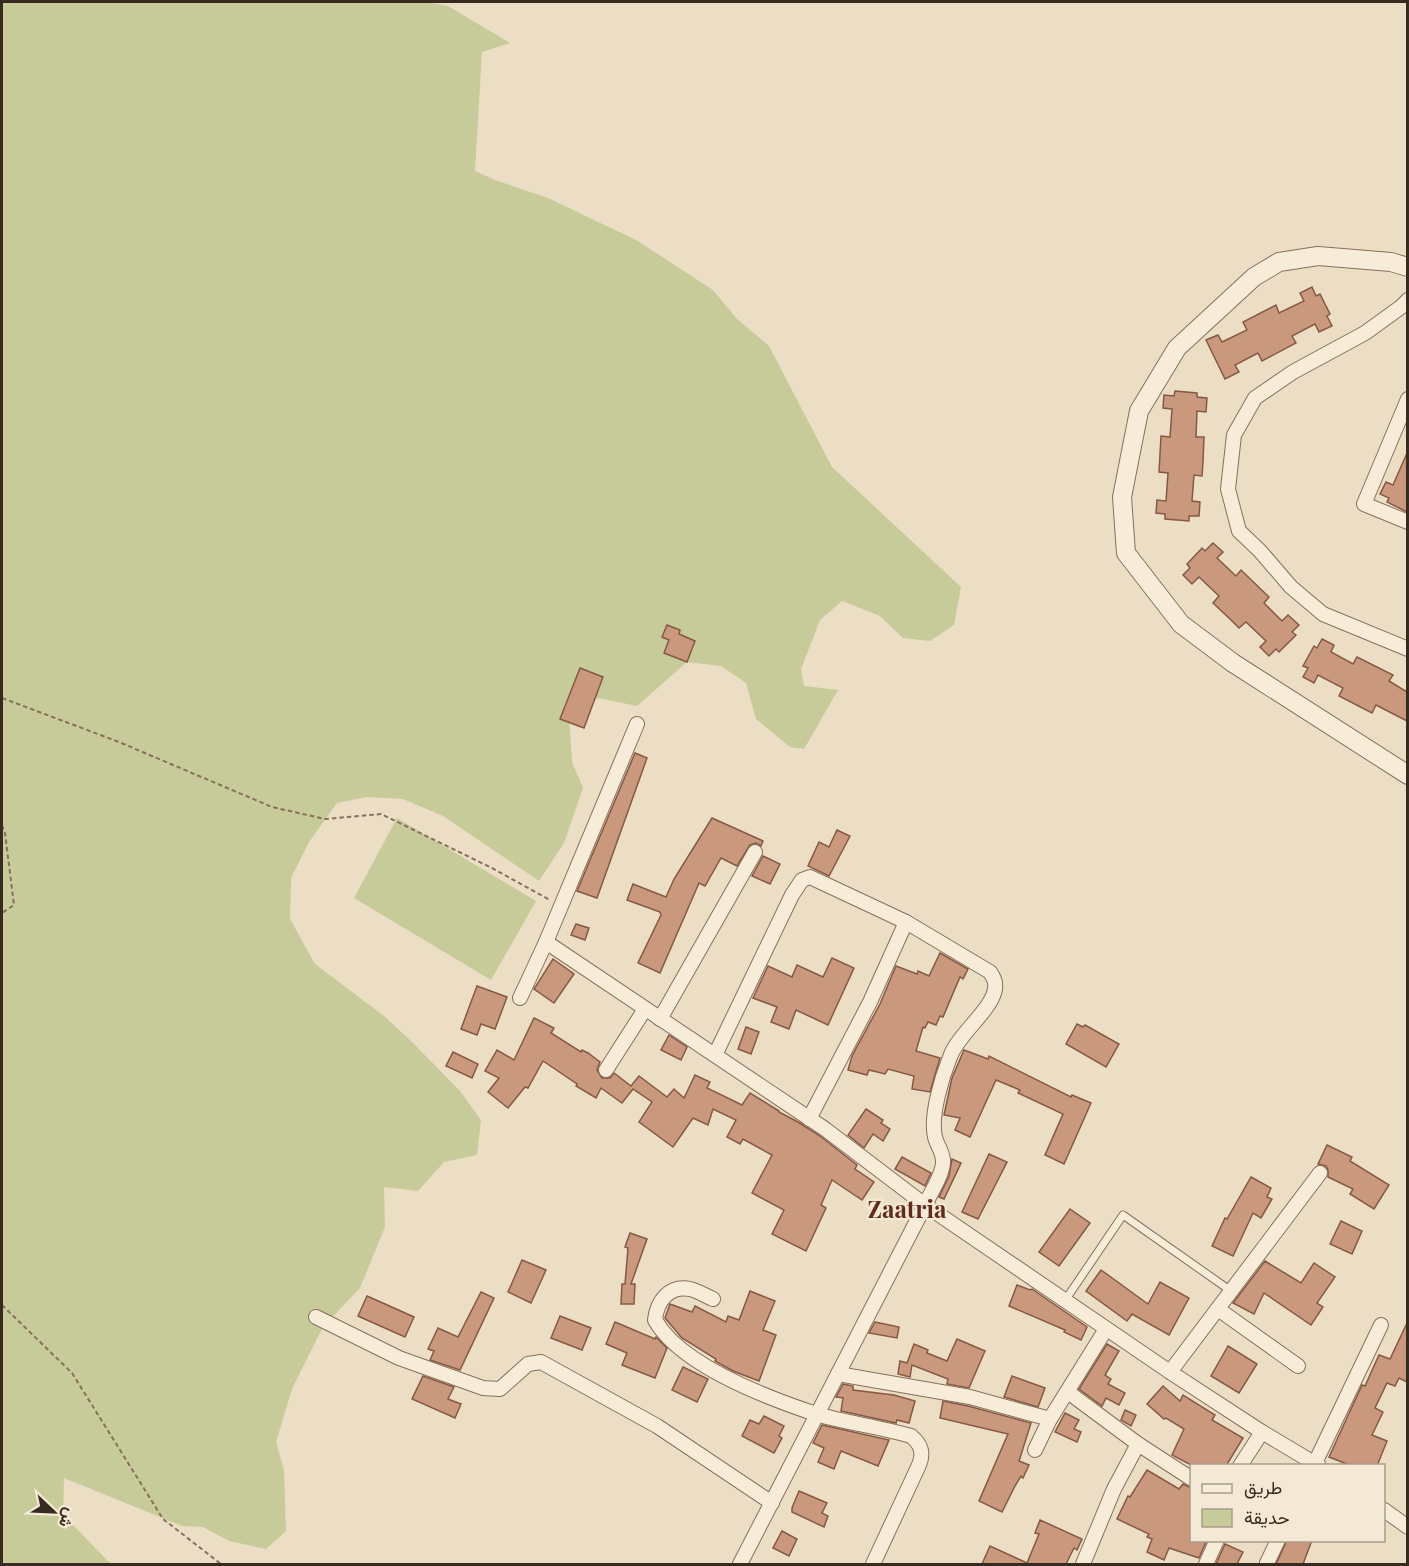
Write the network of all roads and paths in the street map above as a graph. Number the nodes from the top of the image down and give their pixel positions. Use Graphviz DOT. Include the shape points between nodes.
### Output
graph roads {
  1 [pos="1407,267"];
  2 [pos="1407,300"];
  3 [pos="1407,399"];
  4 [pos="1407,522"];
  5 [pos="1407,649"];
  6 [pos="2,698"];
  7 [pos="637,724"];
  8 [pos="1407,775"];
  9 [pos="2,825"];
  10 [pos="755,852"];
  11 [pos="560,905"];
  12 [pos="2,913"];
  13 [pos="906,922"];
  14 [pos="546,942"];
  15 [pos="520,998"];
  16 [pos="645,1009"];
  17 [pos="660,1019"];
  18 [pos="715,1055"];
  19 [pos="606,1070"];
  20 [pos="809,1119"];
  21 [pos="1320,1173"];
  22 [pos="926,1205"];
  23 [pos="1231,1291"];
  24 [pos="713,1299"];
  25 [pos="1064,1301"];
  26 [pos="2,1305"];
  27 [pos="1218,1309"];
  28 [pos="316,1317"];
  29 [pos="1381,1325"];
  30 [pos="1106,1329"];
  31 [pos="1298,1366"];
  32 [pos="1170,1372"];
  33 [pos="838,1374"];
  34 [pos="1068,1392"];
  35 [pos="818,1414"];
  36 [pos="1050,1419"];
  37 [pos="1262,1432"];
  38 [pos="1138,1444"];
  39 [pos="1035,1450"];
  40 [pos="1241,1464"];
  41 [pos="1317,1464"];
  42 [pos="1190,1478"];
  43 [pos="772,1503"];
  44 [pos="1385,1511"];
  45 [pos="1407,1527"];
  46 [pos="1216,1542"];
  47 [pos="1277,1542"];
  48 [pos="1266,1563"];
  49 [pos="221,1564"];
  50 [pos="740,1564"];
  51 [pos="873,1564"];
  52 [pos="1083,1564"];
  53 [pos="1206,1564"];
  1 -- 8 [label="street" via="1318,256 1279,262 1254,277 1177,348 1139,411 1122,497 1126,553 1181,624 1233,663"];
  2 -- 5 [label="street" via="1365,333 1293,372 1255,398 1234,435 1228,489 1239,531 1292,587 1323,614"];
  3 -- 4 [label="street" via="1364,504"];
  6 -- 11 [label="path" via="272,807 325,819 381,814"];
  7 -- 11 [label="street"];
  9 -- 12 [label="path" via="15,905"];
  10 -- 17 [label="street"];
  11 -- 14 [label="street"];
  13 -- 18 [label="street" via="810,877 802,880"];
  13 -- 20 [label="street" via="870,1002"];
  13 -- 22 [label="street" via="990,972 995,980 988,1004 950,1055 934,1115 934,1136 943,1166"];
  14 -- 15 [label="street"];
  14 -- 16 [label="street"];
  16 -- 17 [label="street"];
  16 -- 19 [label="street"];
  17 -- 18 [label="street"];
  18 -- 20 [label="street"];
  20 -- 22 [label="street"];
  21 -- 23 [label="street"];
  22 -- 25 [label="street"];
  22 -- 33 [label="street"];
  23 -- 25 [label="lane" via="1123,1215"];
  23 -- 27 [label="street"];
  24 -- 35 [label="street" via="691,1289 671,1291 662,1299 655,1320 667,1337 704,1365 749,1389"];
  25 -- 30 [label="street"];
  26 -- 49 [label="path" via="72,1373 164,1519"];
  27 -- 31 [label="street"];
  27 -- 32 [label="street"];
  28 -- 43 [label="street" via="399,1358 483,1388 500,1389 528,1364 541,1362 657,1426"];
  29 -- 41 [label="street"];
  30 -- 32 [label="street"];
  30 -- 34 [label="street"];
  32 -- 37 [label="street"];
  33 -- 35 [label="street"];
  33 -- 36 [label="street" via="970,1397"];
  34 -- 36 [label="street"];
  34 -- 38 [label="street"];
  35 -- 43 [label="street"];
  35 -- 51 [label="street" via="911,1437 920,1446 922,1459"];
  36 -- 39 [label="street"];
  37 -- 40 [label="street"];
  37 -- 41 [label="street"];
  38 -- 42 [label="street"];
  38 -- 52 [label="street" via="1114,1489"];
  43 -- 50 [label="street"];
  44 -- 45 [label="street"];
  46 -- 53 [label="street"];
  47 -- 48 [label="street"];
}
